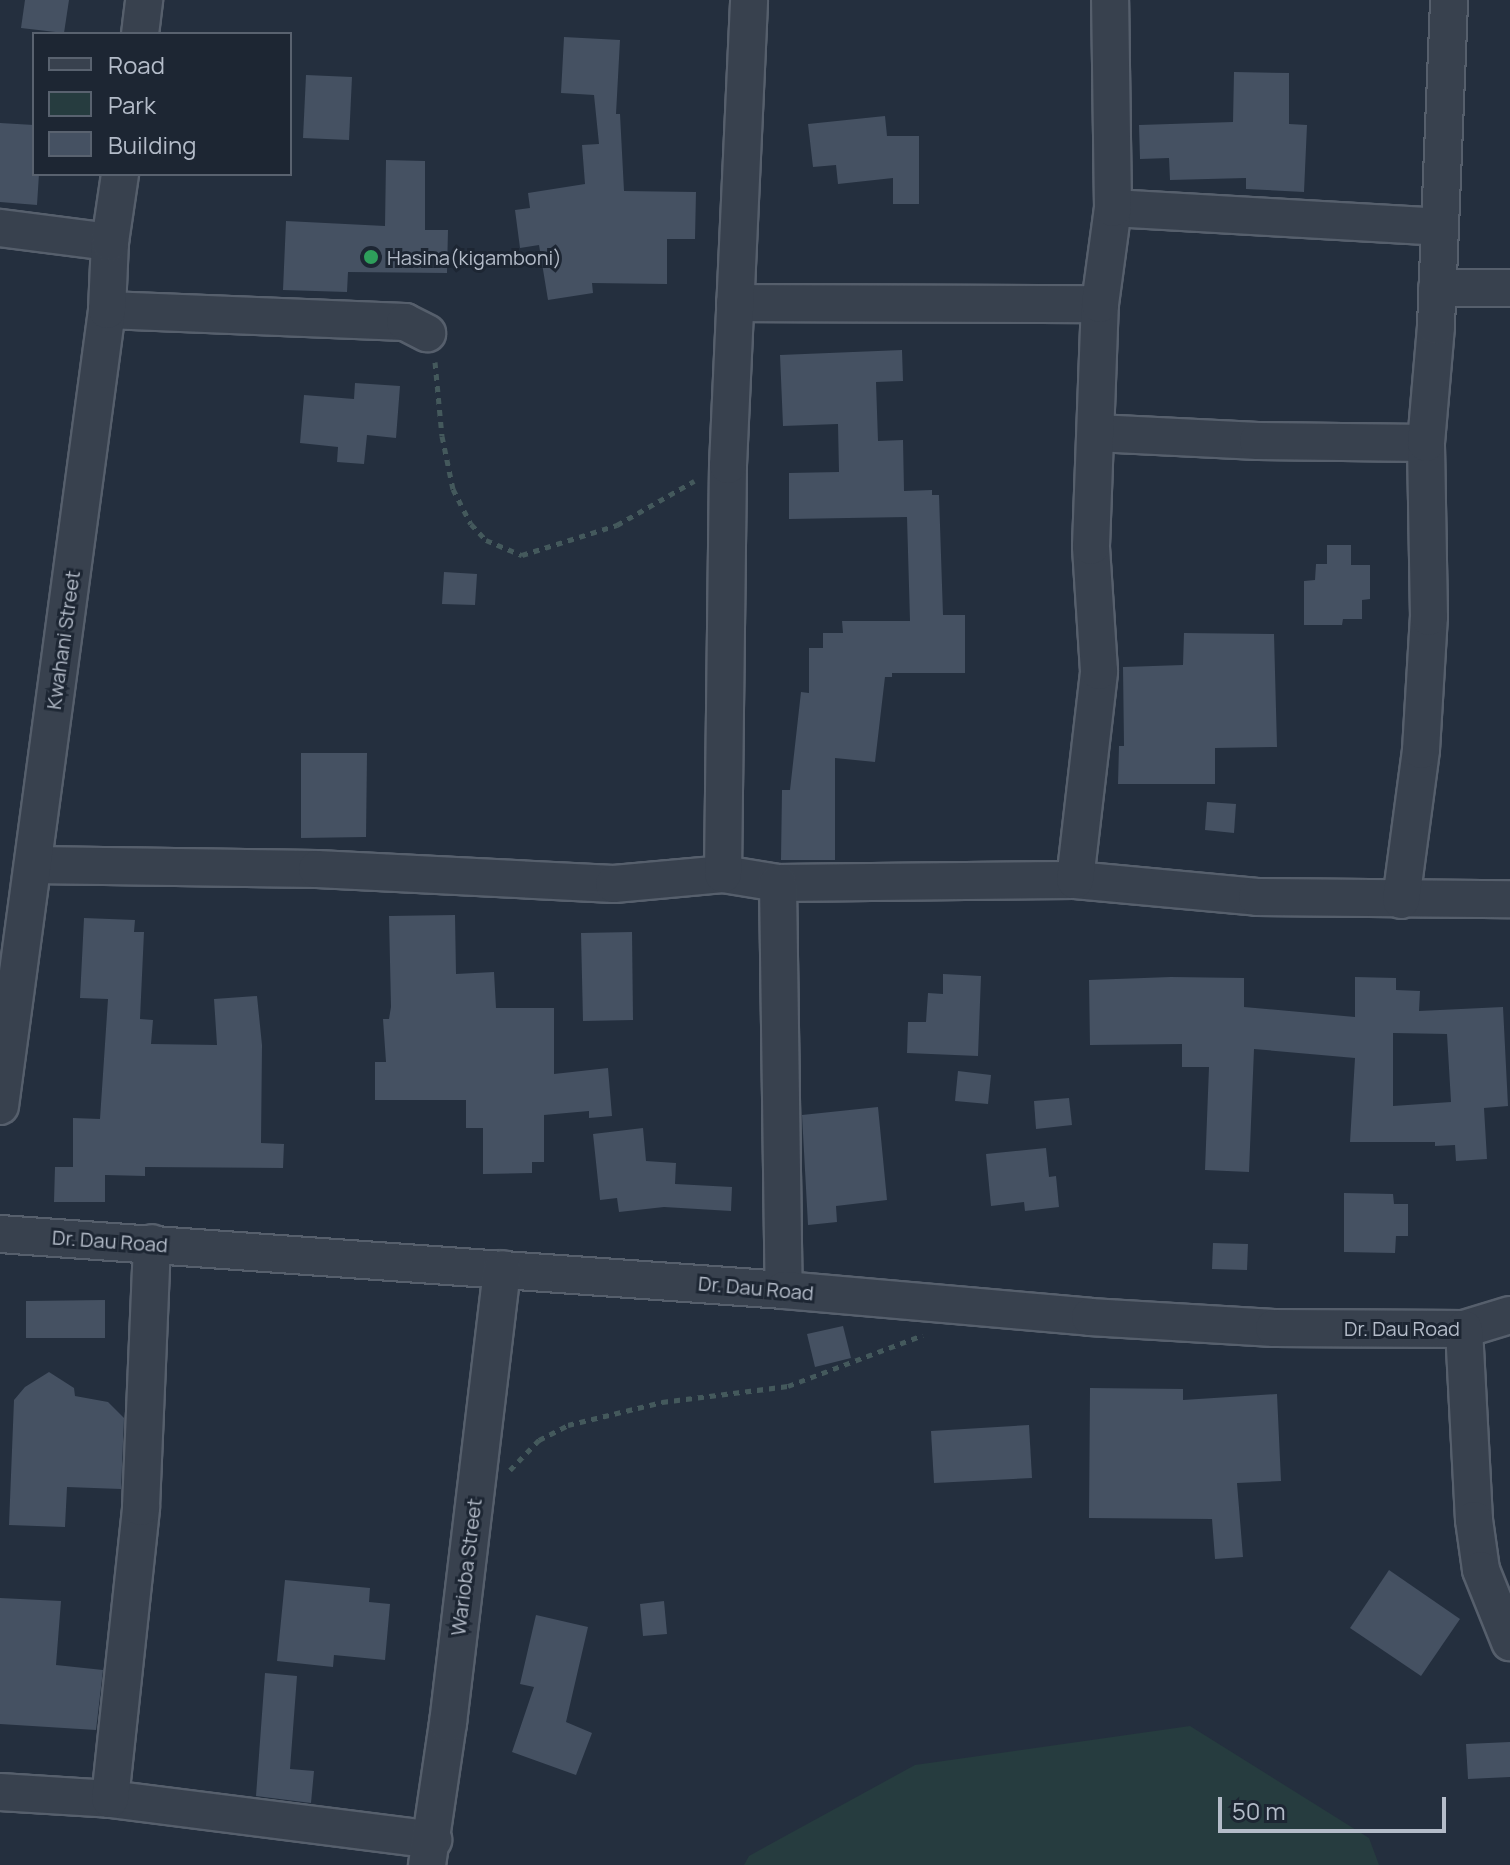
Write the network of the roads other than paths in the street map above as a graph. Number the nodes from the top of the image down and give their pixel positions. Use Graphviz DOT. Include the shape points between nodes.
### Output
graph roads {
  1 [pos="144,0"];
  2 [pos="749,0"];
  3 [pos="1110,0"];
  4 [pos="1449,0"];
  5 [pos="140,32"];
  6 [pos="120,176"];
  7 [pos="1113,208"];
  8 [pos="1438,227"];
  9 [pos="0,228"];
  10 [pos="110,242"];
  11 [pos="1437,288"];
  12 [pos="1510,288"];
  13 [pos="735,303"];
  14 [pos="1100,304"];
  15 [pos="107,310"];
  16 [pos="427,333"];
  17 [pos="1096,433"];
  18 [pos="1426,443"];
  19 [pos="33,865"];
  20 [pos="723,874"];
  21 [pos="1075,880"];
  22 [pos="778,883"];
  23 [pos="1510,899"];
  24 [pos="1401,900"];
  25 [pos="0,1106"];
  26 [pos="0,1234"];
  27 [pos="152,1243"];
  28 [pos="502,1269"];
  29 [pos="784,1290"];
  30 [pos="1510,1315"];
  31 [pos="1464,1329"];
  32 [pos="1510,1642"];
  33 [pos="0,1792"];
  34 [pos="110,1799"];
  35 [pos="430,1853"];
  1 -- 5 [label="street"];
  2 -- 13 [label="street"];
  3 -- 7 [label="street"];
  4 -- 8 [label="street"];
  6 -- 10 [label="street, Kwahani Street"];
  7 -- 8 [label="street"];
  7 -- 14 [label="street"];
  8 -- 11 [label="street"];
  9 -- 10 [label="street"];
  10 -- 15 [label="street, Kwahani Street"];
  11 -- 12 [label="street"];
  11 -- 18 [label="street"];
  13 -- 14 [label="street"];
  13 -- 20 [label="street"];
  14 -- 17 [label="street"];
  15 -- 16 [label="street" via="405,322"];
  15 -- 19 [label="street, Kwahani Street"];
  17 -- 18 [label="street"];
  17 -- 21 [label="street" via="1091,546 1099,671"];
  18 -- 24 [label="street" via="1429,617 1421,750"];
  19 -- 20 [label="street" via="317,869 614,884"];
  19 -- 25 [label="street, Kwahani Street"];
  20 -- 22 [label="street"];
  21 -- 22 [label="street"];
  21 -- 24 [label="street" via="1257,897"];
  22 -- 29 [label="street"];
  23 -- 24 [label="street"];
  26 -- 27 [label="street, Dr. Dau Road"];
  27 -- 28 [label="street, Dr. Dau Road"];
  27 -- 34 [label="street" via="141,1507"];
  28 -- 29 [label="street, Dr. Dau Road"];
  28 -- 35 [label="street, Warioba Street"];
  29 -- 31 [label="street, Dr. Dau Road" via="1274,1328"];
  30 -- 31 [label="street, Dr. Dau Road"];
  31 -- 32 [label="street" via="1481,1570"];
  33 -- 34 [label="street"];
  34 -- 35 [label="street"];
}
